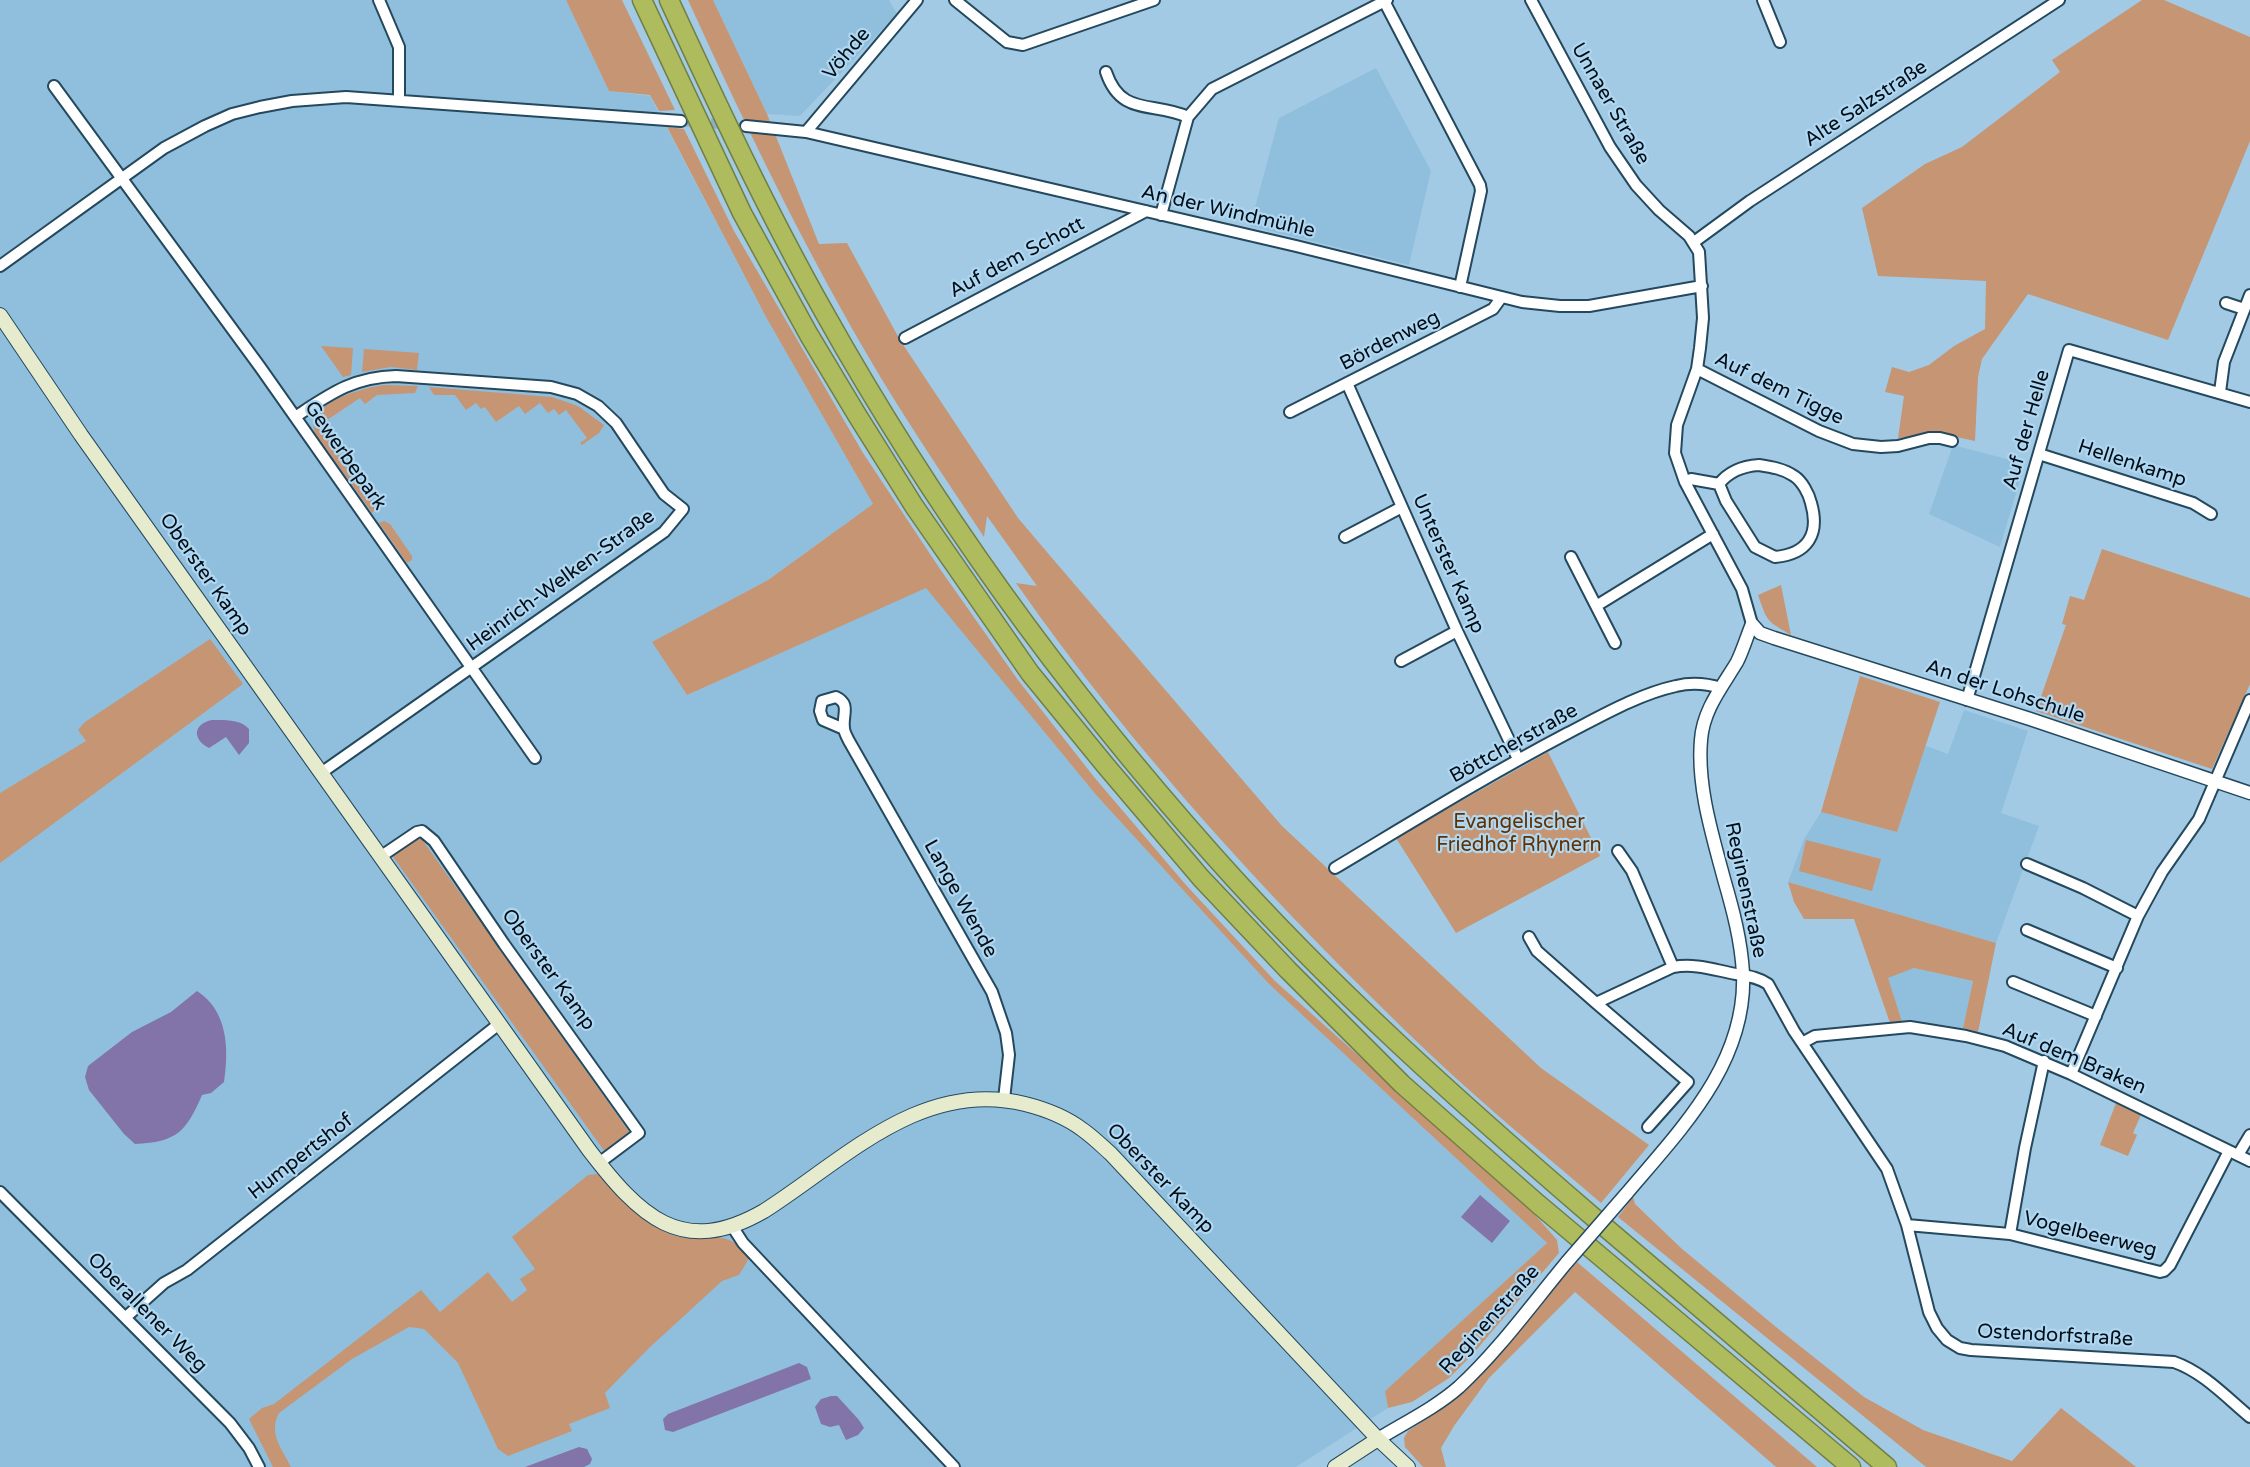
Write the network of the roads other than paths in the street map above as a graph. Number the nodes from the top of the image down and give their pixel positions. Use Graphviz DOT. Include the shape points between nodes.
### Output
graph roads {
  1 [pos="379,0"];
  2 [pos="642,0"];
  3 [pos="669,0"];
  4 [pos="917,0"];
  5 [pos="955,0"];
  6 [pos="1154,0"];
  7 [pos="1531,0"];
  8 [pos="1763,0"];
  9 [pos="2059,0"];
  10 [pos="1385,1"];
  11 [pos="1780,42"];
  12 [pos="1106,72"];
  13 [pos="54,86"];
  14 [pos="399,100"];
  15 [pos="1188,117"];
  16 [pos="681,121"];
  17 [pos="746,126"];
  18 [pos="806,132"];
  19 [pos="122,177"];
  20 [pos="1146,211"];
  21 [pos="1161,215"];
  22 [pos="1694,242"];
  23 [pos="0,266"];
  24 [pos="1702,286"];
  25 [pos="1460,287"];
  26 [pos="2250,295"];
  27 [pos="1501,298"];
  28 [pos="2226,303"];
  29 [pos="2244,309"];
  30 [pos="0,315"];
  31 [pos="905,338"];
  32 [pos="1697,369"];
  33 [pos="1347,383"];
  34 [pos="2220,392"];
  35 [pos="2250,402"];
  36 [pos="1290,412"];
  37 [pos="295,417"];
  38 [pos="1952,441"];
  39 [pos="2039,454"];
  40 [pos="1685,482"];
  41 [pos="1719,484"];
  42 [pos="1402,507"];
  43 [pos="2211,514"];
  44 [pos="1713,534"];
  45 [pos="1345,537"];
  46 [pos="1571,557"];
  47 [pos="1596,606"];
  48 [pos="1752,624"];
  49 [pos="1457,631"];
  50 [pos="1615,643"];
  51 [pos="1401,661"];
  52 [pos="471,668"];
  53 [pos="1721,688"];
  54 [pos="1967,700"];
  55 [pos="2250,700"];
  56 [pos="844,729"];
  57 [pos="535,758"];
  58 [pos="1518,759"];
  59 [pos="321,773"];
  60 [pos="2216,782"];
  61 [pos="2250,793"];
  62 [pos="1618,851"];
  63 [pos="380,857"];
  64 [pos="2027,864"];
  65 [pos="1335,868"];
  66 [pos="2138,915"];
  67 [pos="2027,930"];
  68 [pos="1529,937"];
  69 [pos="1673,967"];
  70 [pos="2116,968"];
  71 [pos="1743,975"];
  72 [pos="2013,982"];
  73 [pos="1596,1003"];
  74 [pos="2096,1016"];
  75 [pos="499,1024"];
  76 [pos="1802,1042"];
  77 [pos="2044,1061"];
  78 [pos="2071,1074"];
  79 [pos="1004,1098"];
  80 [pos="1648,1127"];
  81 [pos="2250,1135"];
  82 [pos="2233,1153"];
  83 [pos="2250,1161"];
  84 [pos="599,1163"];
  85 [pos="0,1192"];
  86 [pos="1907,1225"];
  87 [pos="732,1226"];
  88 [pos="2010,1234"];
  89 [pos="126,1317"];
  90 [pos="2248,1412"];
  91 [pos="1378,1439"];
  92 [pos="259,1467"];
  93 [pos="954,1467"];
  94 [pos="1335,1467"];
  95 [pos="1408,1467"];
  96 [pos="1851,1467"];
  97 [pos="1887,1467"];
  1 -- 14 [label="street" via="399,47"];
  2 -- 96 [label="highway" via="742,213 857,415 914,506 1030,673 1106,766 1201,878 1402,1084 1538,1204"];
  3 -- 97 [label="highway" via="767,207 881,409 1024,623 1121,748 1215,858 1378,1026 1459,1101"];
  4 -- 18 [label="street, Vöhde"];
  5 -- 6 [label="street" via="1007,42 1023,45"];
  7 -- 22 [label="street, Unnaer Straße" via="1610,147 1636,185"];
  8 -- 11 [label="street"];
  9 -- 22 [label="street, Alte Salzstraße" via="1750,201"];
  10 -- 15 [label="street" via="1212,89"];
  10 -- 25 [label="street" via="1480,184"];
  12 -- 15 [label="street" via="1111,87 1123,99"];
  13 -- 19 [label="street, Gewerbepark"];
  14 -- 16 [label="street"];
  14 -- 19 [label="street" via="292,100 232,114 164,148"];
  15 -- 21 [label="street"];
  17 -- 18 [label="street, An der Windmühle"];
  18 -- 20 [label="street, An der Windmühle"];
  19 -- 23 [label="street"];
  19 -- 37 [label="street, Gewerbepark"];
  20 -- 21 [label="street, An der Windmühle"];
  20 -- 31 [label="street, Auf dem Schott"];
  21 -- 25 [label="street, An der Windmühle"];
  22 -- 24 [label="street" via="1699,252"];
  24 -- 27 [label="street, An der Windmühle" via="1589,306"];
  24 -- 32 [label="street"];
  25 -- 27 [label="street, An der Windmühle"];
  26 -- 29 [label="street"];
  27 -- 33 [label="street, Bördenweg" via="1492,309"];
  28 -- 29 [label="street"];
  29 -- 34 [label="street" via="2224,362"];
  30 -- 59 [label="main road, Oberster Kamp"];
  32 -- 38 [label="street, Auf dem Tigge" via="1819,431 1853,444 1881,447 1929,438"];
  32 -- 40 [label="street" via="1675,438 1676,460"];
  33 -- 36 [label="street, Bördenweg"];
  33 -- 42 [label="street, Unterster Kamp"];
  34 -- 35 [label="street, Auf der Helle"];
  34 -- 39 [label="street, Auf der Helle" via="2069,350"];
  37 -- 52 [label="street, Gewerbepark"];
  37 -- 52 [label="street, Heinrich-Welken-Straße" via="340,388 376,377 551,387 577,394 598,406 620,429 664,494 683,509 664,532"];
  39 -- 43 [label="street, Hellenkamp" via="2193,502"];
  39 -- 54 [label="street, Auf der Helle"];
  40 -- 41 [label="street" via="1691,479"];
  40 -- 44 [label="street"];
  41 -- 41 [label="street" via="1755,547 1780,557 1795,553 1810,541 1815,527 1814,511 1796,477 1770,466 1747,466"];
  42 -- 45 [label="street"];
  42 -- 49 [label="street, Unterster Kamp"];
  44 -- 47 [label="street"];
  44 -- 48 [label="street" via="1742,589"];
  46 -- 47 [label="street"];
  47 -- 50 [label="street"];
  48 -- 53 [label="street, Reginenstraße" via="1738,660"];
  48 -- 54 [label="street, An der Lohschule" via="1760,633 1774,638"];
  49 -- 51 [label="street"];
  49 -- 58 [label="street, Unterster Kamp"];
  52 -- 57 [label="street, Gewerbepark"];
  52 -- 59 [label="street, Heinrich-Welken-Straße"];
  53 -- 58 [label="street, Böttcherstraße" via="1707,683 1675,686 1644,697"];
  53 -- 71 [label="street, Reginenstraße" via="1704,723 1701,764 1711,830 1738,933"];
  54 -- 60 [label="street, An der Lohschule"];
  55 -- 60 [label="street"];
  56 -- 79 [label="street, Lange Wende" via="992,992 1009,1055"];
  58 -- 65 [label="street, Böttcherstraße"];
  59 -- 63 [label="main road, Oberster Kamp"];
  60 -- 61 [label="street, An der Lohschule"];
  60 -- 66 [label="street" via="2199,819"];
  62 -- 69 [label="street" via="1632,871"];
  63 -- 75 [label="main road, Oberster Kamp"];
  63 -- 84 [label="street, Oberster Kamp" via="417,832 422,831 434,841 639,1133"];
  64 -- 66 [label="street"];
  66 -- 70 [label="street"];
  67 -- 70 [label="street"];
  68 -- 73 [label="street" via="1537,951"];
  69 -- 71 [label="street, Ostendorfstraße" via="1697,965"];
  69 -- 73 [label="street"];
  70 -- 74 [label="street"];
  71 -- 76 [label="street, Ostendorfstraße" via="1768,984"];
  71 -- 91 [label="street, Reginenstraße, bridge" via="1737,1025 1725,1062 1694,1113 1458,1388"];
  72 -- 74 [label="street"];
  73 -- 80 [label="street" via="1688,1082"];
  74 -- 78 [label="street"];
  75 -- 84 [label="main road, Oberster Kamp"];
  75 -- 89 [label="street, Humpertshof" via="187,1270 164,1283"];
  76 -- 77 [label="street, Auf dem Braken" via="1815,1036 1910,1027 1966,1035"];
  76 -- 86 [label="street, Ostendorfstraße" via="1887,1169"];
  77 -- 78 [label="street, Auf dem Braken"];
  77 -- 88 [label="street"];
  78 -- 82 [label="street, Auf dem Braken"];
  79 -- 87 [label="main road, Oberster Kamp" via="955,1100 919,1111 882,1131 764,1211"];
  79 -- 91 [label="main road, Oberster Kamp" via="1057,1114 1083,1129 1111,1154"];
  81 -- 82 [label="street, Vogelbeerweg"];
  82 -- 83 [label="street, Auf dem Braken"];
  82 -- 88 [label="street, Vogelbeerweg" via="2164,1271"];
  84 -- 87 [label="main road, Oberster Kamp" via="633,1203 662,1223 691,1231"];
  85 -- 89 [label="street, Oberallener Weg"];
  86 -- 88 [label="street, Vogelbeerweg"];
  86 -- 90 [label="street, Ostendorfstraße" via="1929,1312 1947,1340 1960,1348 2174,1362 2187,1366"];
  87 -- 93 [label="street" via="775,1278"];
  89 -- 92 [label="street, Oberallener Weg" via="230,1423"];
  91 -- 94 [label="main road"];
  91 -- 95 [label="main road, Oberster Kamp"];
}
